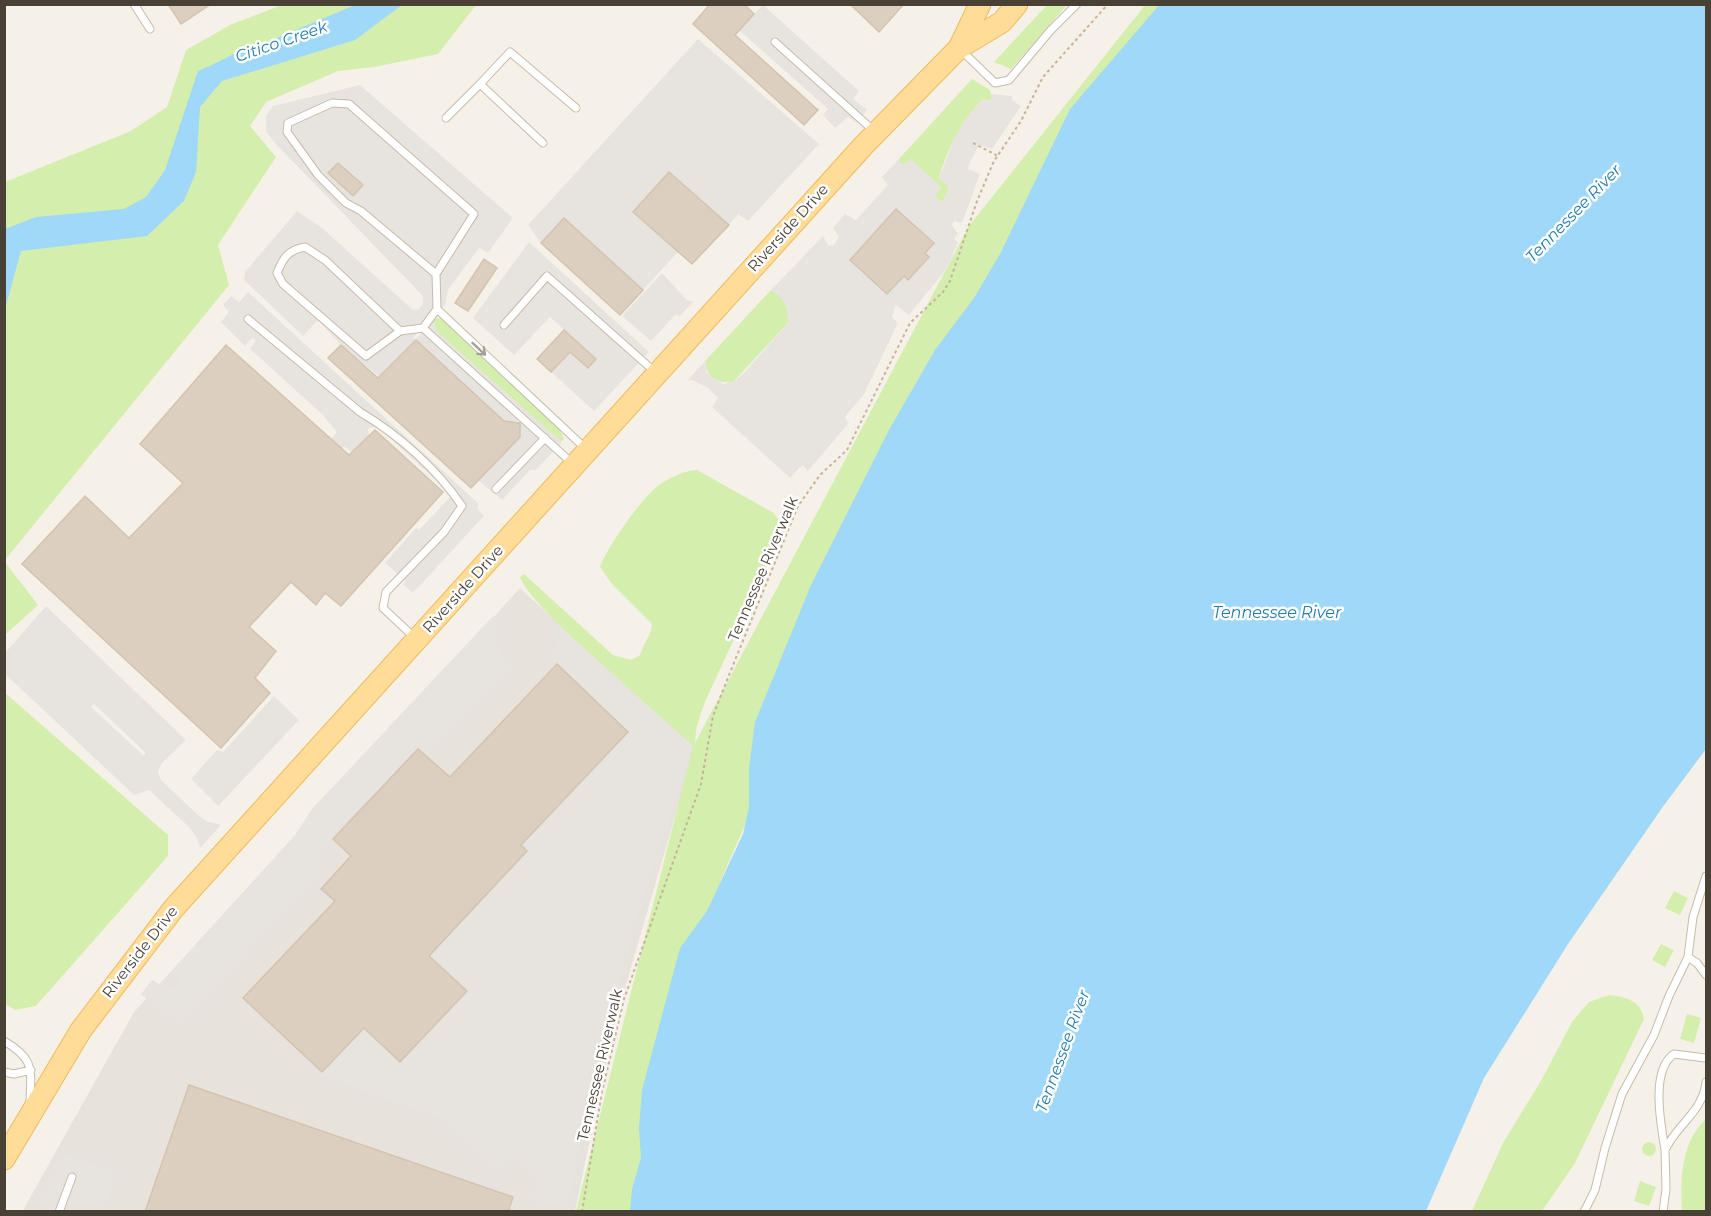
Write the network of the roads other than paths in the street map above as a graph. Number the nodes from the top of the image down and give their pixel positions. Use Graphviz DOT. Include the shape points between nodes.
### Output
graph roads {
  1 [pos="134,4"];
  2 [pos="980,4"];
  3 [pos="1017,4"];
  4 [pos="1077,4"];
  5 [pos="150,29"];
  6 [pos="776,42"];
  7 [pos="959,48"];
  8 [pos="480,84"];
  9 [pos="576,108"];
  10 [pos="446,118"];
  11 [pos="876,132"];
  12 [pos="543,143"];
  13 [pos="436,274"];
  14 [pos="437,309"];
  15 [pos="248,319"];
  16 [pos="504,325"];
  17 [pos="423,328"];
  18 [pos="400,332"];
  19 [pos="657,374"];
  20 [pos="545,438"];
  21 [pos="581,458"];
  22 [pos="496,489"];
  23 [pos="417,640"];
  24 [pos="1707,876"];
  25 [pos="1688,957"];
  26 [pos="1707,975"];
  27 [pos="4,1041"];
  28 [pos="1706,1059"];
  29 [pos="31,1070"];
  30 [pos="4,1072"];
  31 [pos="1707,1082"];
  32 [pos="29,1113"];
  33 [pos="1665,1150"];
  34 [pos="4,1159"];
  35 [pos="72,1177"];
  36 [pos="1664,1211"];
  37 [pos="59,1212"];
  38 [pos="1584,1212"];
  1 -- 5 [label="lane"];
  2 -- 7 [label="main road, Riverside Drive"];
  3 -- 7 [label="main road, Riverside Drive" via="1002,22"];
  4 -- 7 [label="lane" via="1009,80 995,83"];
  6 -- 11 [label="lane"];
  7 -- 11 [label="main road, Riverside Drive"];
  8 -- 9 [label="lane" via="510,52"];
  8 -- 10 [label="lane"];
  8 -- 12 [label="lane"];
  11 -- 19 [label="main road, Riverside Drive"];
  13 -- 13 [label="lane" via="474,214 349,104 332,103 288,123 287,132 318,175 346,203 361,211"];
  13 -- 14 [label="lane"];
  14 -- 17 [label="lane"];
  14 -- 21 [label="lane, one-way"];
  15 -- 23 [label="lane" via="360,412 380,423 445,481 462,506 444,532 386,592 383,608"];
  16 -- 19 [label="lane" via="547,276"];
  17 -- 18 [label="lane"];
  17 -- 20 [label="lane"];
  18 -- 18 [label="lane" via="366,356 283,284 277,273 284,257 305,247 325,260"];
  19 -- 21 [label="main road, Riverside Drive"];
  20 -- 21 [label="lane"];
  20 -- 22 [label="lane"];
  21 -- 23 [label="main road, Riverside Drive"];
  23 -- 32 [label="main road, Riverside Drive" via="174,908 93,1013"];
  24 -- 25 [label="lane" via="1692,917"];
  25 -- 26 [label="lane"];
  25 -- 38 [label="lane" via="1654,1035 1622,1094 1595,1190"];
  27 -- 29 [label="lane" via="23,1052"];
  28 -- 33 [label="lane" via="1674,1054 1665,1063 1659,1096"];
  29 -- 30 [label="lane"];
  29 -- 32 [label="lane"];
  31 -- 33 [label="lane" via="1700,1105 1675,1132"];
  32 -- 34 [label="main road, Riverside Drive"];
  33 -- 36 [label="lane"];
  35 -- 37 [label="lane"];
}
